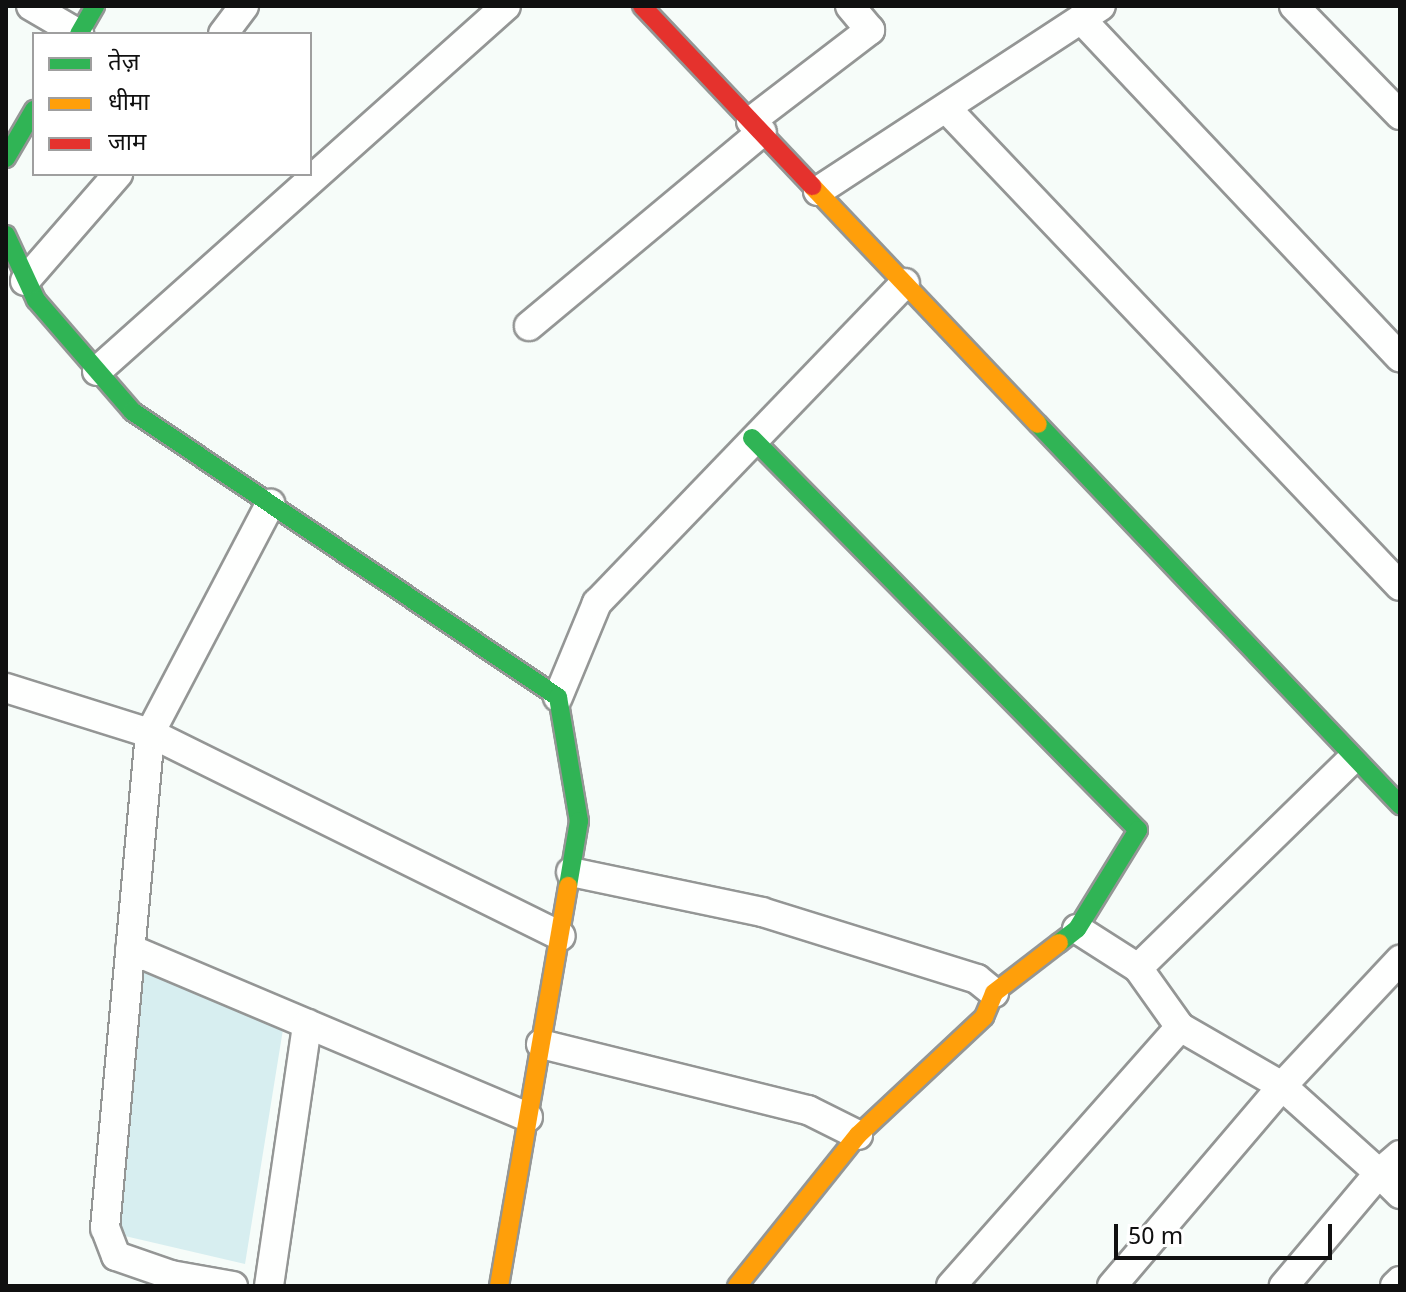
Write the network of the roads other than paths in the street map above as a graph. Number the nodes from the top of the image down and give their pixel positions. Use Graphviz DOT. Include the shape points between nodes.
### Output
graph roads {
  1 [pos="31,6"];
  2 [pos="95,6"];
  3 [pos="244,6"];
  4 [pos="506,6"];
  5 [pos="642,6"];
  6 [pos="850,6"];
  7 [pos="1294,6"];
  8 [pos="1091,12"];
  9 [pos="76,32"];
  10 [pos="80,32"];
  11 [pos="224,32"];
  12 [pos="946,108"];
  13 [pos="32,113"];
  14 [pos="1400,115"];
  15 [pos="756,127"];
  16 [pos="6,158"];
  17 [pos="116,176"];
  18 [pos="818,191"];
  19 [pos="6,235"];
  20 [pos="25,281"];
  21 [pos="905,283"];
  22 [pos="529,326"];
  23 [pos="1400,358"];
  24 [pos="97,371"];
  25 [pos="752,438"];
  26 [pos="270,504"];
  27 [pos="1400,586"];
  28 [pos="6,688"];
  29 [pos="558,697"];
  30 [pos="150,733"];
  31 [pos="1347,764"];
  32 [pos="1400,805"];
  33 [pos="571,872"];
  34 [pos="1077,929"];
  35 [pos="560,936"];
  36 [pos="130,949"];
  37 [pos="1400,960"];
  38 [pos="1138,968"];
  39 [pos="994,993"];
  40 [pos="307,1024"];
  41 [pos="1180,1027"];
  42 [pos="541,1044"];
  43 [pos="1282,1086"];
  44 [pos="528,1117"];
  45 [pos="858,1135"];
  46 [pos="1390,1164"];
  47 [pos="1400,1194"];
  48 [pos="1400,1281"];
  49 [pos="233,1286"];
  50 [pos="269,1286"];
  51 [pos="499,1286"];
  52 [pos="737,1286"];
  53 [pos="951,1286"];
  54 [pos="1112,1286"];
  55 [pos="1284,1286"];
  56 [pos="1395,1286"];
  1 -- 9 [label="street"];
  2 -- 10 [label="street"];
  3 -- 11 [label="street"];
  4 -- 24 [label="street"];
  5 -- 15 [label="street"];
  6 -- 15 [label="street" via="870,30"];
  7 -- 14 [label="street"];
  8 -- 12 [label="street"];
  8 -- 23 [label="street"];
  12 -- 18 [label="street"];
  12 -- 27 [label="street"];
  13 -- 16 [label="street"];
  15 -- 18 [label="street"];
  15 -- 22 [label="street"];
  17 -- 20 [label="street"];
  18 -- 21 [label="street"];
  19 -- 20 [label="street"];
  20 -- 24 [label="street"];
  21 -- 25 [label="street"];
  21 -- 32 [label="street"];
  24 -- 26 [label="street" via="132,411"];
  25 -- 29 [label="street" via="597,603"];
  25 -- 34 [label="street" via="1138,830"];
  26 -- 29 [label="street"];
  26 -- 30 [label="street"];
  28 -- 30 [label="street"];
  29 -- 33 [label="street" via="579,821"];
  30 -- 35 [label="street"];
  30 -- 36 [label="street"];
  31 -- 38 [label="street"];
  33 -- 35 [label="street"];
  33 -- 39 [label="street" via="762,912 977,979"];
  34 -- 38 [label="street"];
  34 -- 39 [label="street"];
  35 -- 42 [label="street"];
  36 -- 40 [label="street"];
  36 -- 49 [label="street" via="105,1228 116,1256 171,1275"];
  37 -- 43 [label="street"];
  38 -- 41 [label="street"];
  39 -- 45 [label="street" via="984,1017"];
  40 -- 44 [label="street"];
  40 -- 50 [label="street"];
  41 -- 43 [label="street"];
  41 -- 53 [label="street"];
  42 -- 44 [label="street"];
  42 -- 45 [label="street" via="808,1110"];
  43 -- 46 [label="street"];
  43 -- 54 [label="street"];
  44 -- 51 [label="street"];
  45 -- 52 [label="street"];
  46 -- 47 [label="street"];
  46 -- 55 [label="street"];
  48 -- 56 [label="street"];
}
